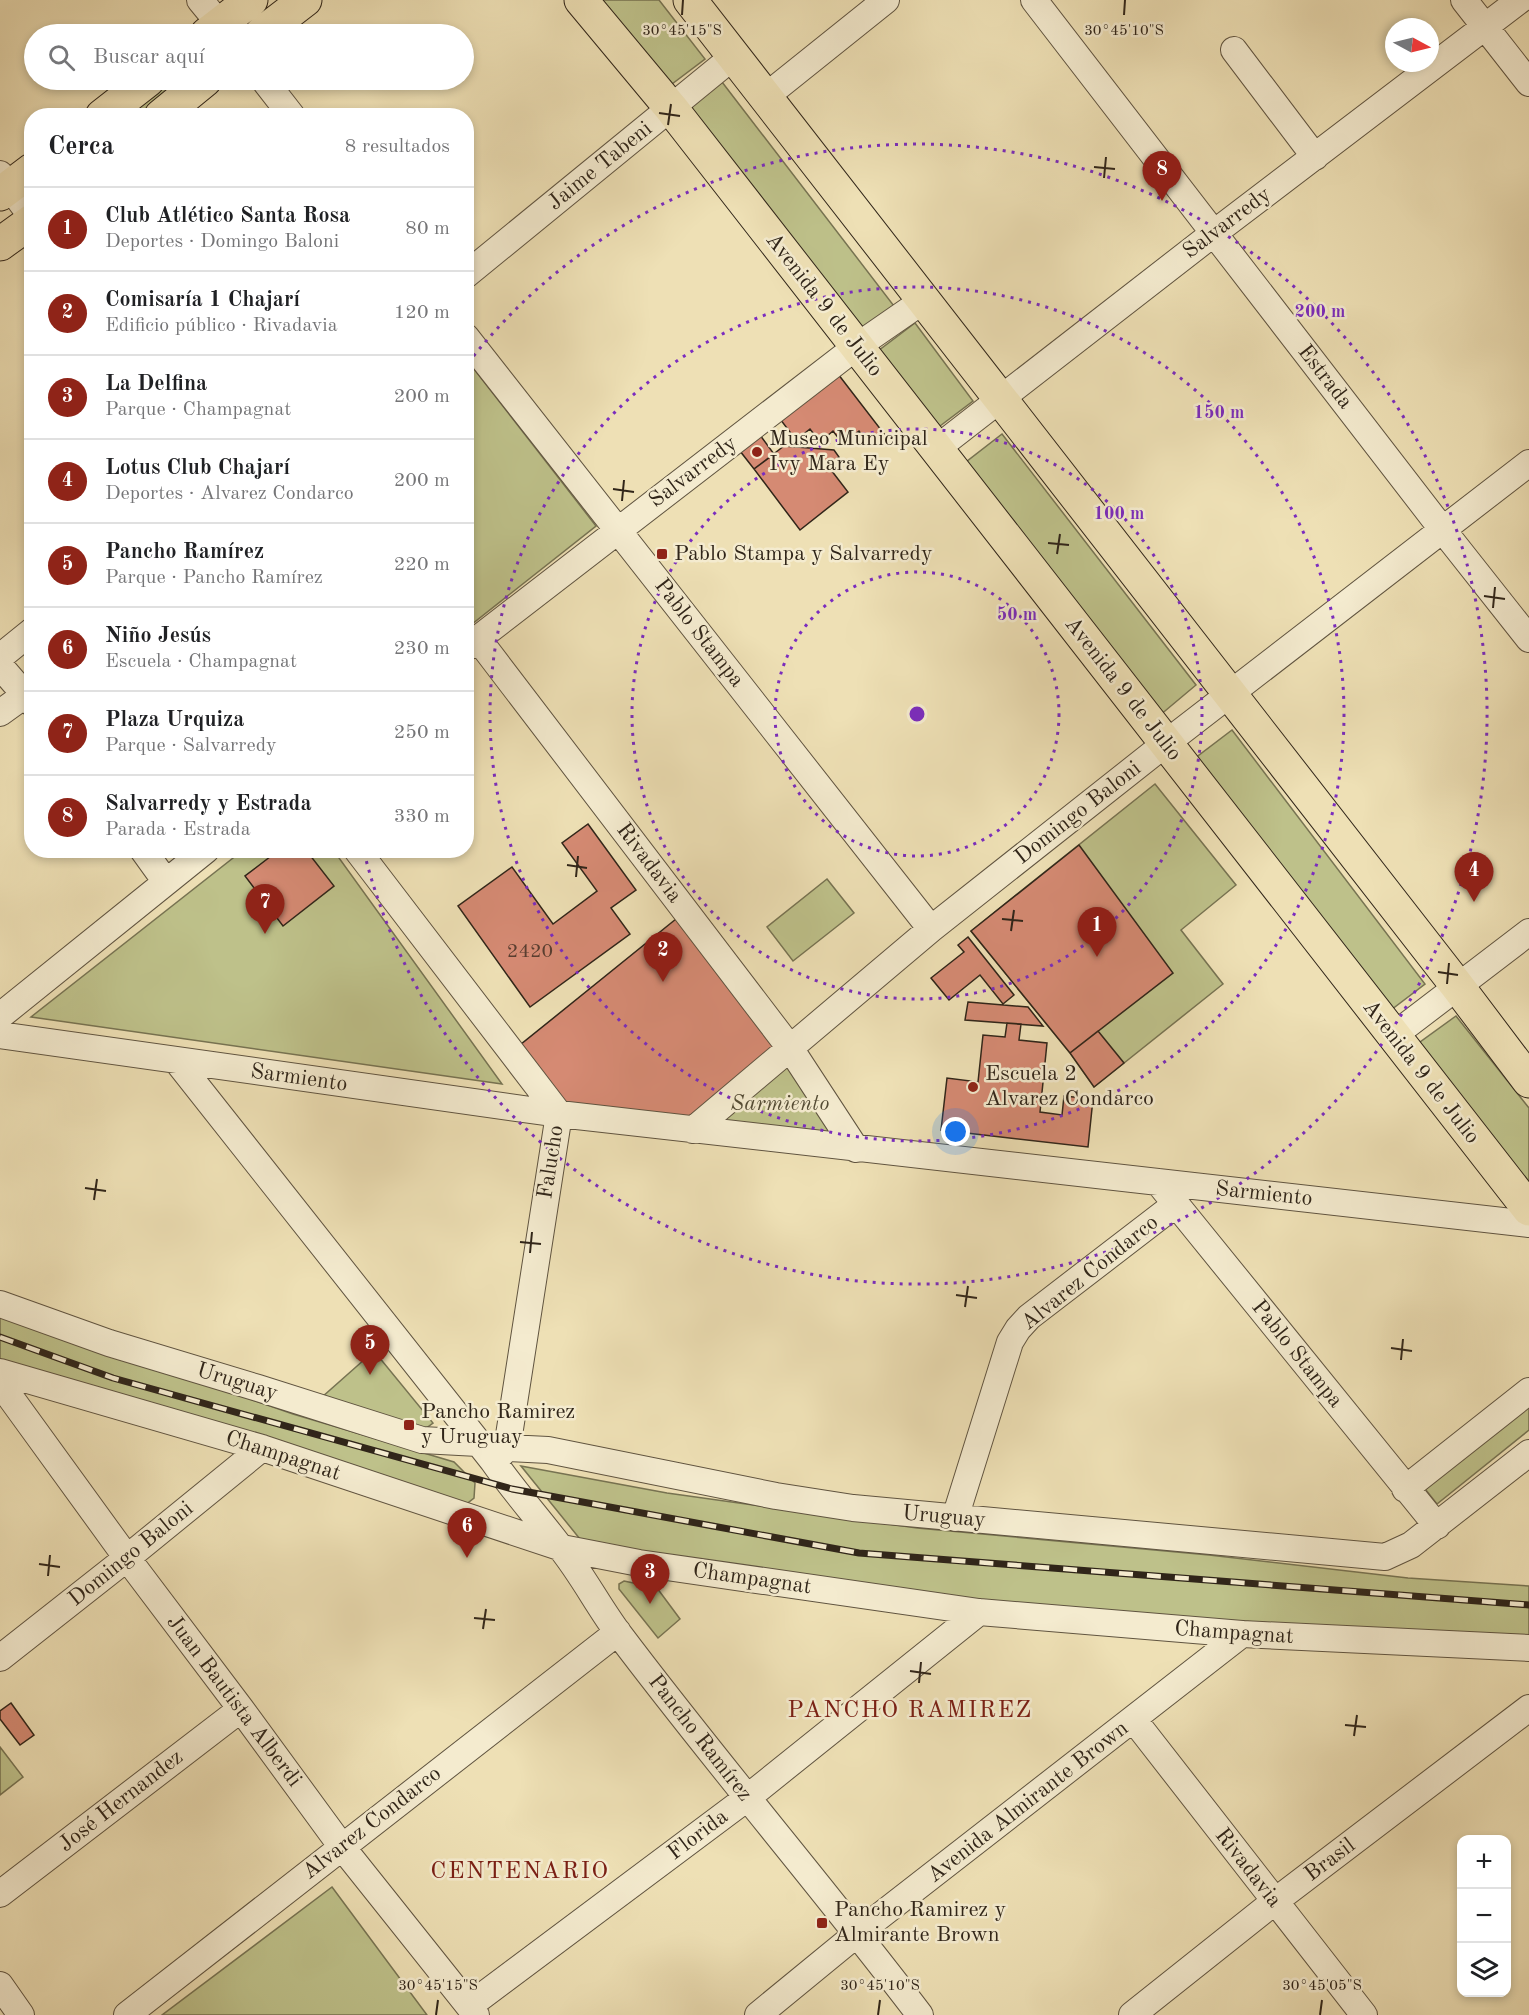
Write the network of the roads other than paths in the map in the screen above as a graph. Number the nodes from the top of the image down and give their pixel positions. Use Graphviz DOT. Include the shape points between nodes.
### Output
graph roads {
  1 [pos="251,0"];
  2 [pos="305,0"];
  3 [pos="581,0"];
  4 [pos="690,0"];
  5 [pos="886,0"];
  6 [pos="1034,0"];
  7 [pos="1464,0"];
  8 [pos="1520,0"];
  9 [pos="213,23"];
  10 [pos="274,24"];
  11 [pos="1485,27"];
  12 [pos="1234,50"];
  13 [pos="734,56"];
  14 [pos="1529,82"];
  15 [pos="135,90"];
  16 [pos="193,90"];
  17 [pos="272,90"];
  18 [pos="765,97"];
  19 [pos="112,108"];
  20 [pos="171,108"];
  21 [pos="286,108"];
  22 [pos="671,108"];
  23 [pos="1315,157"];
  24 [pos="10,181"];
  25 [pos="24,205"];
  26 [pos="24,225"];
  27 [pos="1214,233"];
  28 [pos="0,244"];
  29 [pos="474,269"];
  30 [pos="924,300"];
  31 [pos="474,347"];
  32 [pos="856,347"];
  33 [pos="1000,398"];
  34 [pos="936,448"];
  35 [pos="1529,463"];
  36 [pos="1442,529"];
  37 [pos="618,530"];
  38 [pos="24,638"];
  39 [pos="1529,639"];
  40 [pos="474,642"];
  41 [pos="474,647"];
  42 [pos="0,657"];
  43 [pos="0,666"];
  44 [pos="24,694"];
  45 [pos="1230,694"];
  46 [pos="24,701"];
  47 [pos="0,713"];
  48 [pos="1165,744"];
  49 [pos="149,858"];
  50 [pos="196,858"];
  51 [pos="363,858"];
  52 [pos="166,882"];
  53 [pos="931,929"];
  54 [pos="1529,932"];
  55 [pos="1458,987"];
  56 [pos="0,1016"];
  57 [pos="0,1035"];
  58 [pos="1393,1036"];
  59 [pos="790,1048"];
  60 [pos="176,1060"];
  61 [pos="1529,1081"];
  62 [pos="559,1114"];
  63 [pos="693,1130"];
  64 [pos="856,1149"];
  65 [pos="1158,1182"];
  66 [pos="1176,1204"];
  67 [pos="1529,1209"];
  68 [pos="1529,1224"];
  69 [pos="0,1304"];
  70 [pos="0,1372"];
  71 [pos="0,1383"];
  72 [pos="1529,1391"];
  73 [pos="262,1448"];
  74 [pos="493,1451"];
  75 [pos="1529,1453"];
  76 [pos="1405,1489"];
  77 [pos="955,1518"];
  78 [pos="1437,1526"];
  79 [pos="562,1548"];
  80 [pos="127,1558"];
  81 [pos="979,1612"];
  82 [pos="618,1632"];
  83 [pos="1242,1634"];
  84 [pos="1529,1648"];
  85 [pos="0,1658"];
  86 [pos="1529,1708"];
  87 [pos="242,1709"];
  88 [pos="1134,1720"];
  89 [pos="747,1798"];
  90 [pos="342,1847"];
  91 [pos="0,1894"];
  92 [pos="1274,1902"];
  93 [pos="858,1933"];
  94 [pos="0,1985"];
  95 [pos="472,2010"];
  96 [pos="21,2015"];
  97 [pos="127,2015"];
  98 [pos="758,2015"];
  99 [pos="920,2015"];
  100 [pos="1132,2015"];
  101 [pos="1364,2015"];
  1 -- 9 [label="main road"];
  2 -- 10 [label="main road"];
  3 -- 22 [label="main road, Avenida 9 de Julio"];
  4 -- 13 [label="main road"];
  5 -- 18 [label="street"];
  6 -- 27 [label="street, Estrada"];
  7 -- 11 [label="street"];
  8 -- 11 [label="street, Salvarredy"];
  11 -- 14 [label="street"];
  11 -- 23 [label="street, Salvarredy"];
  12 -- 23 [label="street"];
  13 -- 18 [label="main road"];
  13 -- 22 [label="street, Jaime Tabeni"];
  15 -- 19 [label="main road"];
  16 -- 20 [label="main road"];
  17 -- 21 [label="street"];
  18 -- 30 [label="main road"];
  22 -- 29 [label="street, Jaime Tabeni"];
  22 -- 32 [label="main road, Avenida 9 de Julio"];
  23 -- 27 [label="street, Salvarredy"];
  24 -- 25 [label="street"];
  26 -- 28 [label="main road"];
  27 -- 33 [label="street, Salvarredy"];
  27 -- 36 [label="street, Estrada"];
  30 -- 32 [label="street, Salvarredy"];
  30 -- 33 [label="main road"];
  31 -- 37 [label="street, Pablo Stampa"];
  32 -- 34 [label="main road, Avenida 9 de Julio"];
  32 -- 37 [label="street, Salvarredy"];
  33 -- 34 [label="street, Salvarredy"];
  33 -- 45 [label="main road"];
  34 -- 48 [label="main road, Avenida 9 de Julio"];
  35 -- 36 [label="street, Domingo Baloni"];
  36 -- 39 [label="street, Estrada"];
  36 -- 45 [label="street, Domingo Baloni"];
  37 -- 40 [label="street, Salvarredy"];
  37 -- 53 [label="street, Pablo Stampa"];
  38 -- 42 [label="street"];
  41 -- 59 [label="street, Rivadavia"];
  43 -- 44 [label="street"];
  45 -- 48 [label="street, Domingo Baloni"];
  45 -- 55 [label="main road"];
  46 -- 47 [label="street"];
  48 -- 53 [label="street, Domingo Baloni"];
  48 -- 58 [label="main road, Avenida 9 de Julio"];
  49 -- 52 [label="street"];
  50 -- 52 [label="street"];
  51 -- 62 [label="street, Falucho"];
  52 -- 56 [label="street"];
  53 -- 59 [label="street, Domingo Baloni"];
  54 -- 55 [label="street"];
  55 -- 58 [label="street"];
  55 -- 61 [label="main road"];
  57 -- 60 [label="street, Sarmiento"];
  58 -- 67 [label="main road, Avenida 9 de Julio"];
  59 -- 63 [label="street, Domingo Baloni"];
  59 -- 64 [label="street, Rivadavia"];
  60 -- 62 [label="street, Sarmiento"];
  60 -- 74 [label="street, Pancho Ramírez"];
  62 -- 63 [label="street, Sarmiento"];
  62 -- 74 [label="street, Falucho"];
  63 -- 64 [label="street, Sarmiento"];
  64 -- 65 [label="street, Sarmiento"];
  65 -- 66 [label="street, Pablo Stampa"];
  65 -- 68 [label="street, Sarmiento"];
  66 -- 76 [label="street, Pablo Stampa"];
  66 -- 77 [label="street, Alvarez Condarco" via="1018,1329 1010,1342"];
  69 -- 74 [label="street, Uruguay" via="109,1343 422,1440"];
  70 -- 73 [label="street, Champagnat"];
  71 -- 80 [label="street, Juan Bautista Alberdi"];
  72 -- 76 [label="street"];
  73 -- 79 [label="street, Champagnat"];
  73 -- 80 [label="street, Domingo Baloni"];
  74 -- 77 [label="street, Uruguay" via="548,1450 776,1496"];
  74 -- 79 [label="street, Pancho Ramírez" via="512,1489"];
  75 -- 78 [label="street"];
  76 -- 78 [label="street, Pablo Stampa"];
  77 -- 78 [label="street, Uruguay" via="1385,1557 1412,1545"];
  79 -- 81 [label="street, Champagnat" via="639,1563"];
  79 -- 82 [label="street, Pancho Ramírez"];
  80 -- 85 [label="street, Domingo Baloni"];
  80 -- 87 [label="street, Juan Bautista Alberdi"];
  81 -- 83 [label="street, Champagnat"];
  81 -- 89 [label="street, Florida"];
  82 -- 89 [label="street, Pancho Ramírez"];
  82 -- 90 [label="street, Alvarez Condarco"];
  83 -- 84 [label="street, Champagnat"];
  83 -- 88 [label="street, Avenida Almirante Brown"];
  86 -- 92 [label="street, Brasil"];
  87 -- 90 [label="street, Juan Bautista Alberdi"];
  87 -- 91 [label="street, José Hernandez"];
  88 -- 92 [label="street, Rivadavia"];
  88 -- 93 [label="street, Avenida Almirante Brown"];
  89 -- 93 [label="street, Pancho Ramírez"];
  89 -- 95 [label="street, Florida"];
  90 -- 95 [label="street, Juan Bautista Alberdi"];
  90 -- 97 [label="street, Alvarez Condarco"];
  92 -- 100 [label="street, Brasil"];
  92 -- 101 [label="street, Rivadavia"];
  93 -- 98 [label="street, Avenida Almirante Brown"];
  93 -- 99 [label="street, Pancho Ramírez"];
  94 -- 96 [label="street"];
}
